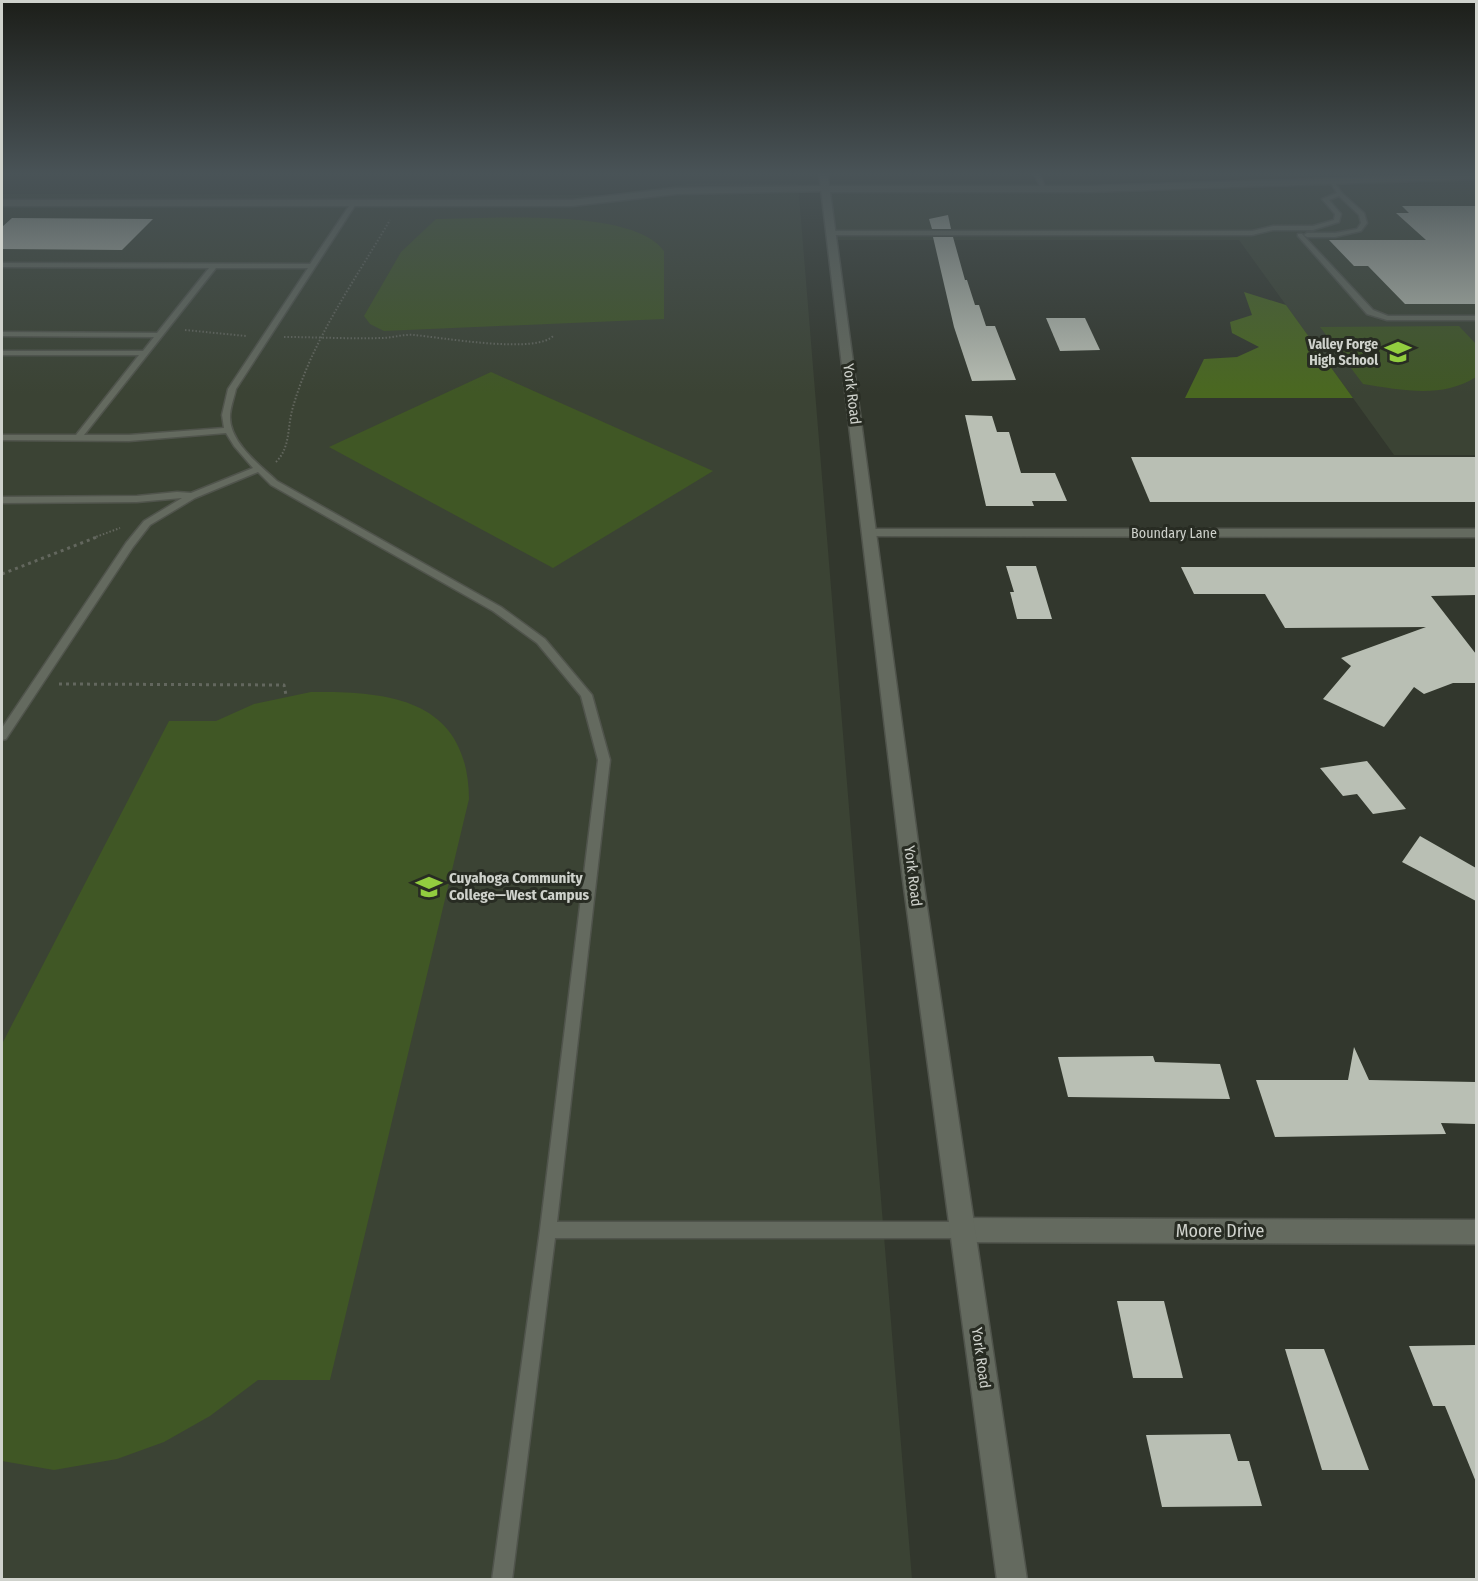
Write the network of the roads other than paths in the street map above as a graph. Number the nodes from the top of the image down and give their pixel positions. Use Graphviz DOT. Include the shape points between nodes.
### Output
graph roads {
  1 [pos="326,246"];
  2 [pos="834,246"];
  3 [pos="1310,246"];
  4 [pos="2,266"];
  5 [pos="213,266"];
  6 [pos="313,266"];
  7 [pos="1476,318"];
  8 [pos="2,334"];
  9 [pos="159,335"];
  10 [pos="2,353"];
  11 [pos="145,353"];
  12 [pos="228,430"];
  13 [pos="2,438"];
  14 [pos="78,438"];
  15 [pos="258,469"];
  16 [pos="192,496"];
  17 [pos="2,500"];
  18 [pos="871,533"];
  19 [pos="1476,533"];
  20 [pos="2,736"];
  21 [pos="548,1230"];
  22 [pos="963,1230"];
  23 [pos="1476,1232"];
  24 [pos="502,1580"];
  25 [pos="1012,1580"];
  1 -- 6 [label="lane"];
  2 -- 18 [label="street, York Road"];
  3 -- 7 [label="lane" via="1370,312 1387,318"];
  4 -- 5 [label="lane"];
  5 -- 6 [label="lane"];
  5 -- 9 [label="lane"];
  6 -- 12 [label="lane" via="232,389"];
  8 -- 9 [label="lane"];
  9 -- 11 [label="lane"];
  10 -- 11 [label="lane"];
  11 -- 14 [label="lane"];
  12 -- 14 [label="lane" via="140,438"];
  12 -- 15 [label="lane"];
  13 -- 14 [label="lane"];
  15 -- 16 [label="lane"];
  15 -- 21 [label="lane" via="274,483 496,609 541,641 586,695 604,760"];
  16 -- 17 [label="lane"];
  16 -- 20 [label="lane" via="147,523 129,544"];
  18 -- 19 [label="street, Boundary Lane"];
  18 -- 22 [label="street, York Road" via="915,890"];
  21 -- 22 [label="lane"];
  21 -- 24 [label="lane"];
  22 -- 23 [label="street, Moore Drive"];
  22 -- 25 [label="street, York Road"];
}
